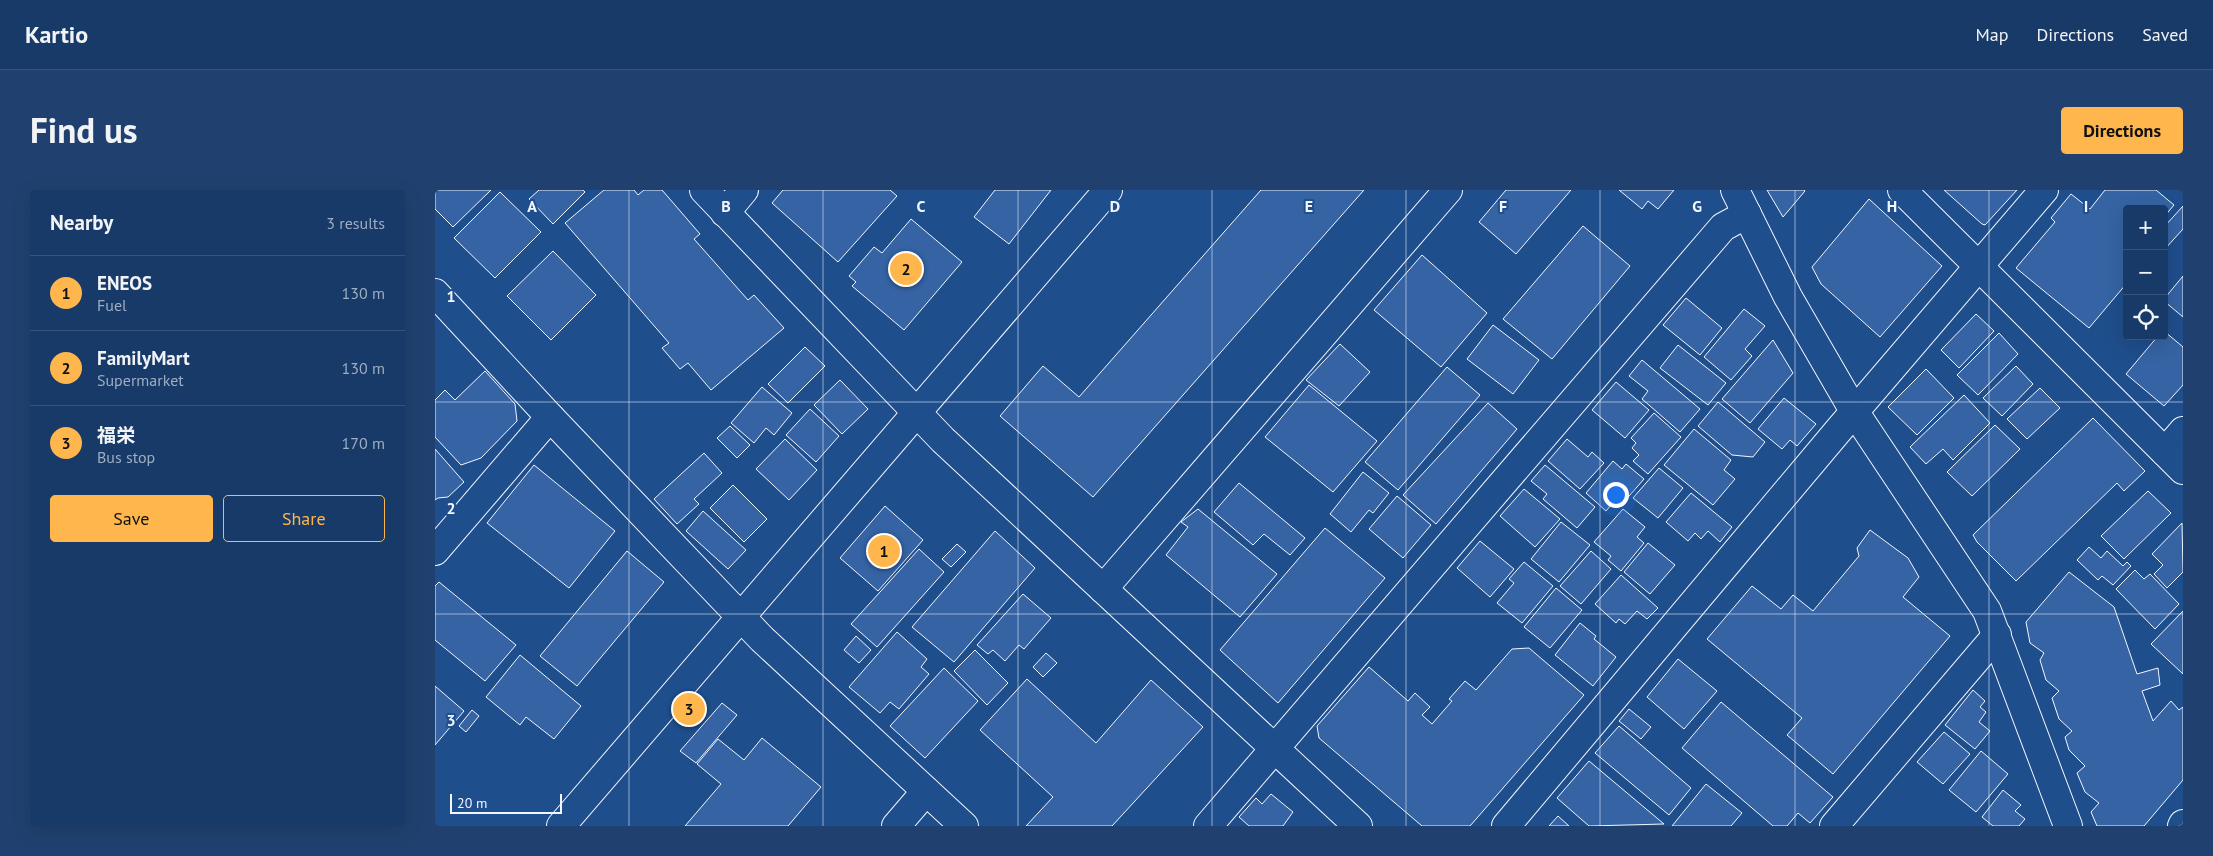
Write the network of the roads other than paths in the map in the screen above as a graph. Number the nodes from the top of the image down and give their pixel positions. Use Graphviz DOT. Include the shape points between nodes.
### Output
graph roads {
  1 [pos="704,190"];
  2 [pos="744,190"];
  3 [pos="1108,190"];
  4 [pos="1448,190"];
  5 [pos="1735,190"];
  6 [pos="1902,190"];
  7 [pos="2044,190"];
  8 [pos="725,213"];
  9 [pos="1747,214"];
  10 [pos="1978,266"];
  11 [pos="435,293"];
  12 [pos="1854,411"];
  13 [pos="916,412"];
  14 [pos="549,417"];
  15 [pos="2183,431"];
  16 [pos="2174,461"];
  17 [pos="435,551"];
  18 [pos="1103,588"];
  19 [pos="740,617"];
  20 [pos="1997,635"];
  21 [pos="1274,748"];
  22 [pos="926,791"];
  23 [pos="561,826"];
  24 [pos="896,826"];
  25 [pos="964,826"];
  26 [pos="1208,826"];
  27 [pos="1358,826"];
  28 [pos="1506,826"];
  29 [pos="1834,826"];
  30 [pos="2068,826"];
  1 -- 8 [label="street"];
  2 -- 8 [label="street"];
  3 -- 13 [label="street"];
  4 -- 18 [label="street"];
  5 -- 9 [label="street"];
  6 -- 10 [label="street"];
  7 -- 10 [label="street"];
  8 -- 13 [label="street"];
  9 -- 12 [label="street" via="1787,297"];
  9 -- 21 [label="street" via="1723,228"];
  10 -- 12 [label="street"];
  10 -- 16 [label="street"];
  11 -- 14 [label="street"];
  12 -- 20 [label="street" via="1987,612"];
  12 -- 28 [label="street"];
  13 -- 18 [label="street"];
  13 -- 19 [label="street"];
  14 -- 17 [label="street"];
  14 -- 19 [label="street"];
  15 -- 16 [label="street"];
  18 -- 21 [label="street"];
  19 -- 22 [label="street"];
  19 -- 23 [label="street"];
  20 -- 29 [label="street"];
  20 -- 30 [label="street"];
  21 -- 26 [label="street"];
  21 -- 27 [label="street"];
  22 -- 24 [label="street"];
  22 -- 25 [label="street"];
}
